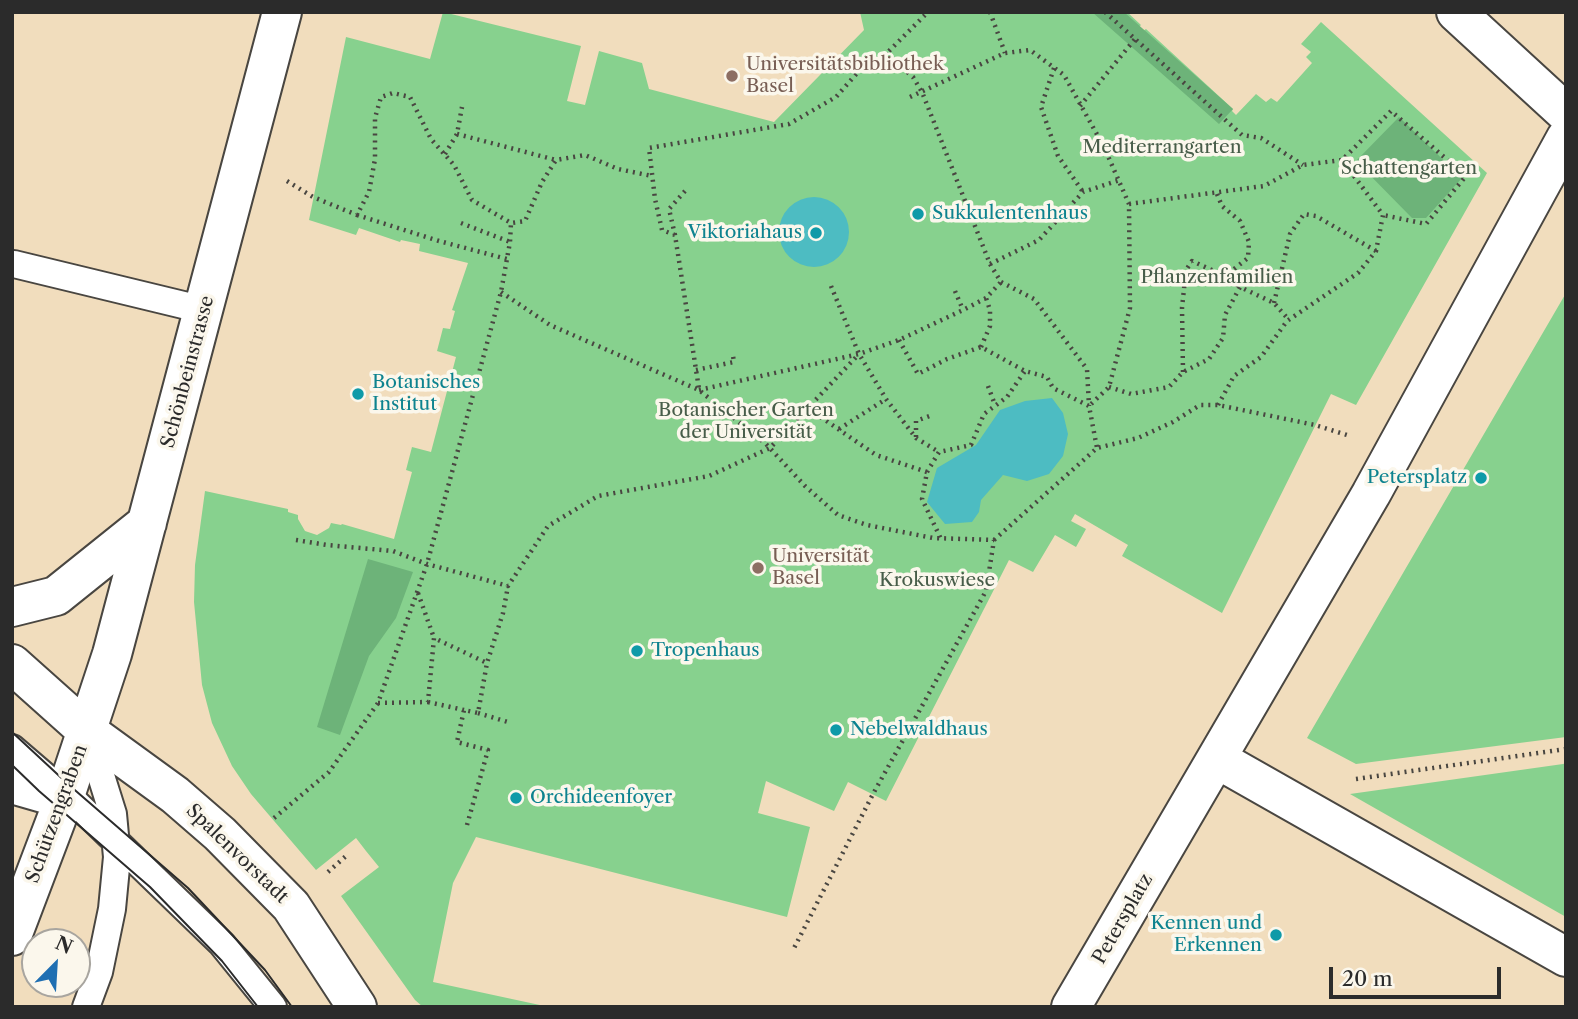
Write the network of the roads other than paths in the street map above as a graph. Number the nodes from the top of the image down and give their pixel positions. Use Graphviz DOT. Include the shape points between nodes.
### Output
graph roads {
  1 [pos="282,12"];
  2 [pos="1456,12"];
  3 [pos="1566,113"];
  4 [pos="1566,138"];
  5 [pos="13,264"];
  6 [pos="204,310"];
  7 [pos="147,523"];
  8 [pos="12,607"];
  9 [pos="12,664"];
  10 [pos="87,731"];
  11 [pos="12,748"];
  12 [pos="1217,759"];
  13 [pos="12,785"];
  14 [pos="65,796"];
  15 [pos="116,842"];
  16 [pos="14,926"];
  17 [pos="1566,957"];
  18 [pos="86,1007"];
  19 [pos="273,1007"];
  20 [pos="357,1007"];
  21 [pos="1071,1007"];
  1 -- 6 [label="street, Schönbeinstrasse"];
  2 -- 3 [label="street"];
  4 -- 12 [label="street, Petersplatz" via="1371,494"];
  5 -- 6 [label="lane"];
  6 -- 7 [label="street, Schönbeinstrasse"];
  7 -- 8 [label="street" via="56,596"];
  7 -- 10 [label="street, Schönbeinstrasse"];
  9 -- 10 [label="street, Spalenvorstadt"];
  10 -- 14 [label="street, Schützengraben"];
  10 -- 15 [label="lane" via="113,814"];
  10 -- 20 [label="street, Spalenvorstadt" via="175,795 291,906"];
  11 -- 14 [label="lane"];
  12 -- 17 [label="street"];
  12 -- 21 [label="street, Petersplatz"];
  13 -- 14 [label="street"];
  14 -- 15 [label="lane"];
  14 -- 16 [label="street, Schützengraben"];
  15 -- 18 [label="lane" via="112,909 99,972"];
  15 -- 19 [label="lane" via="222,944"];
}
